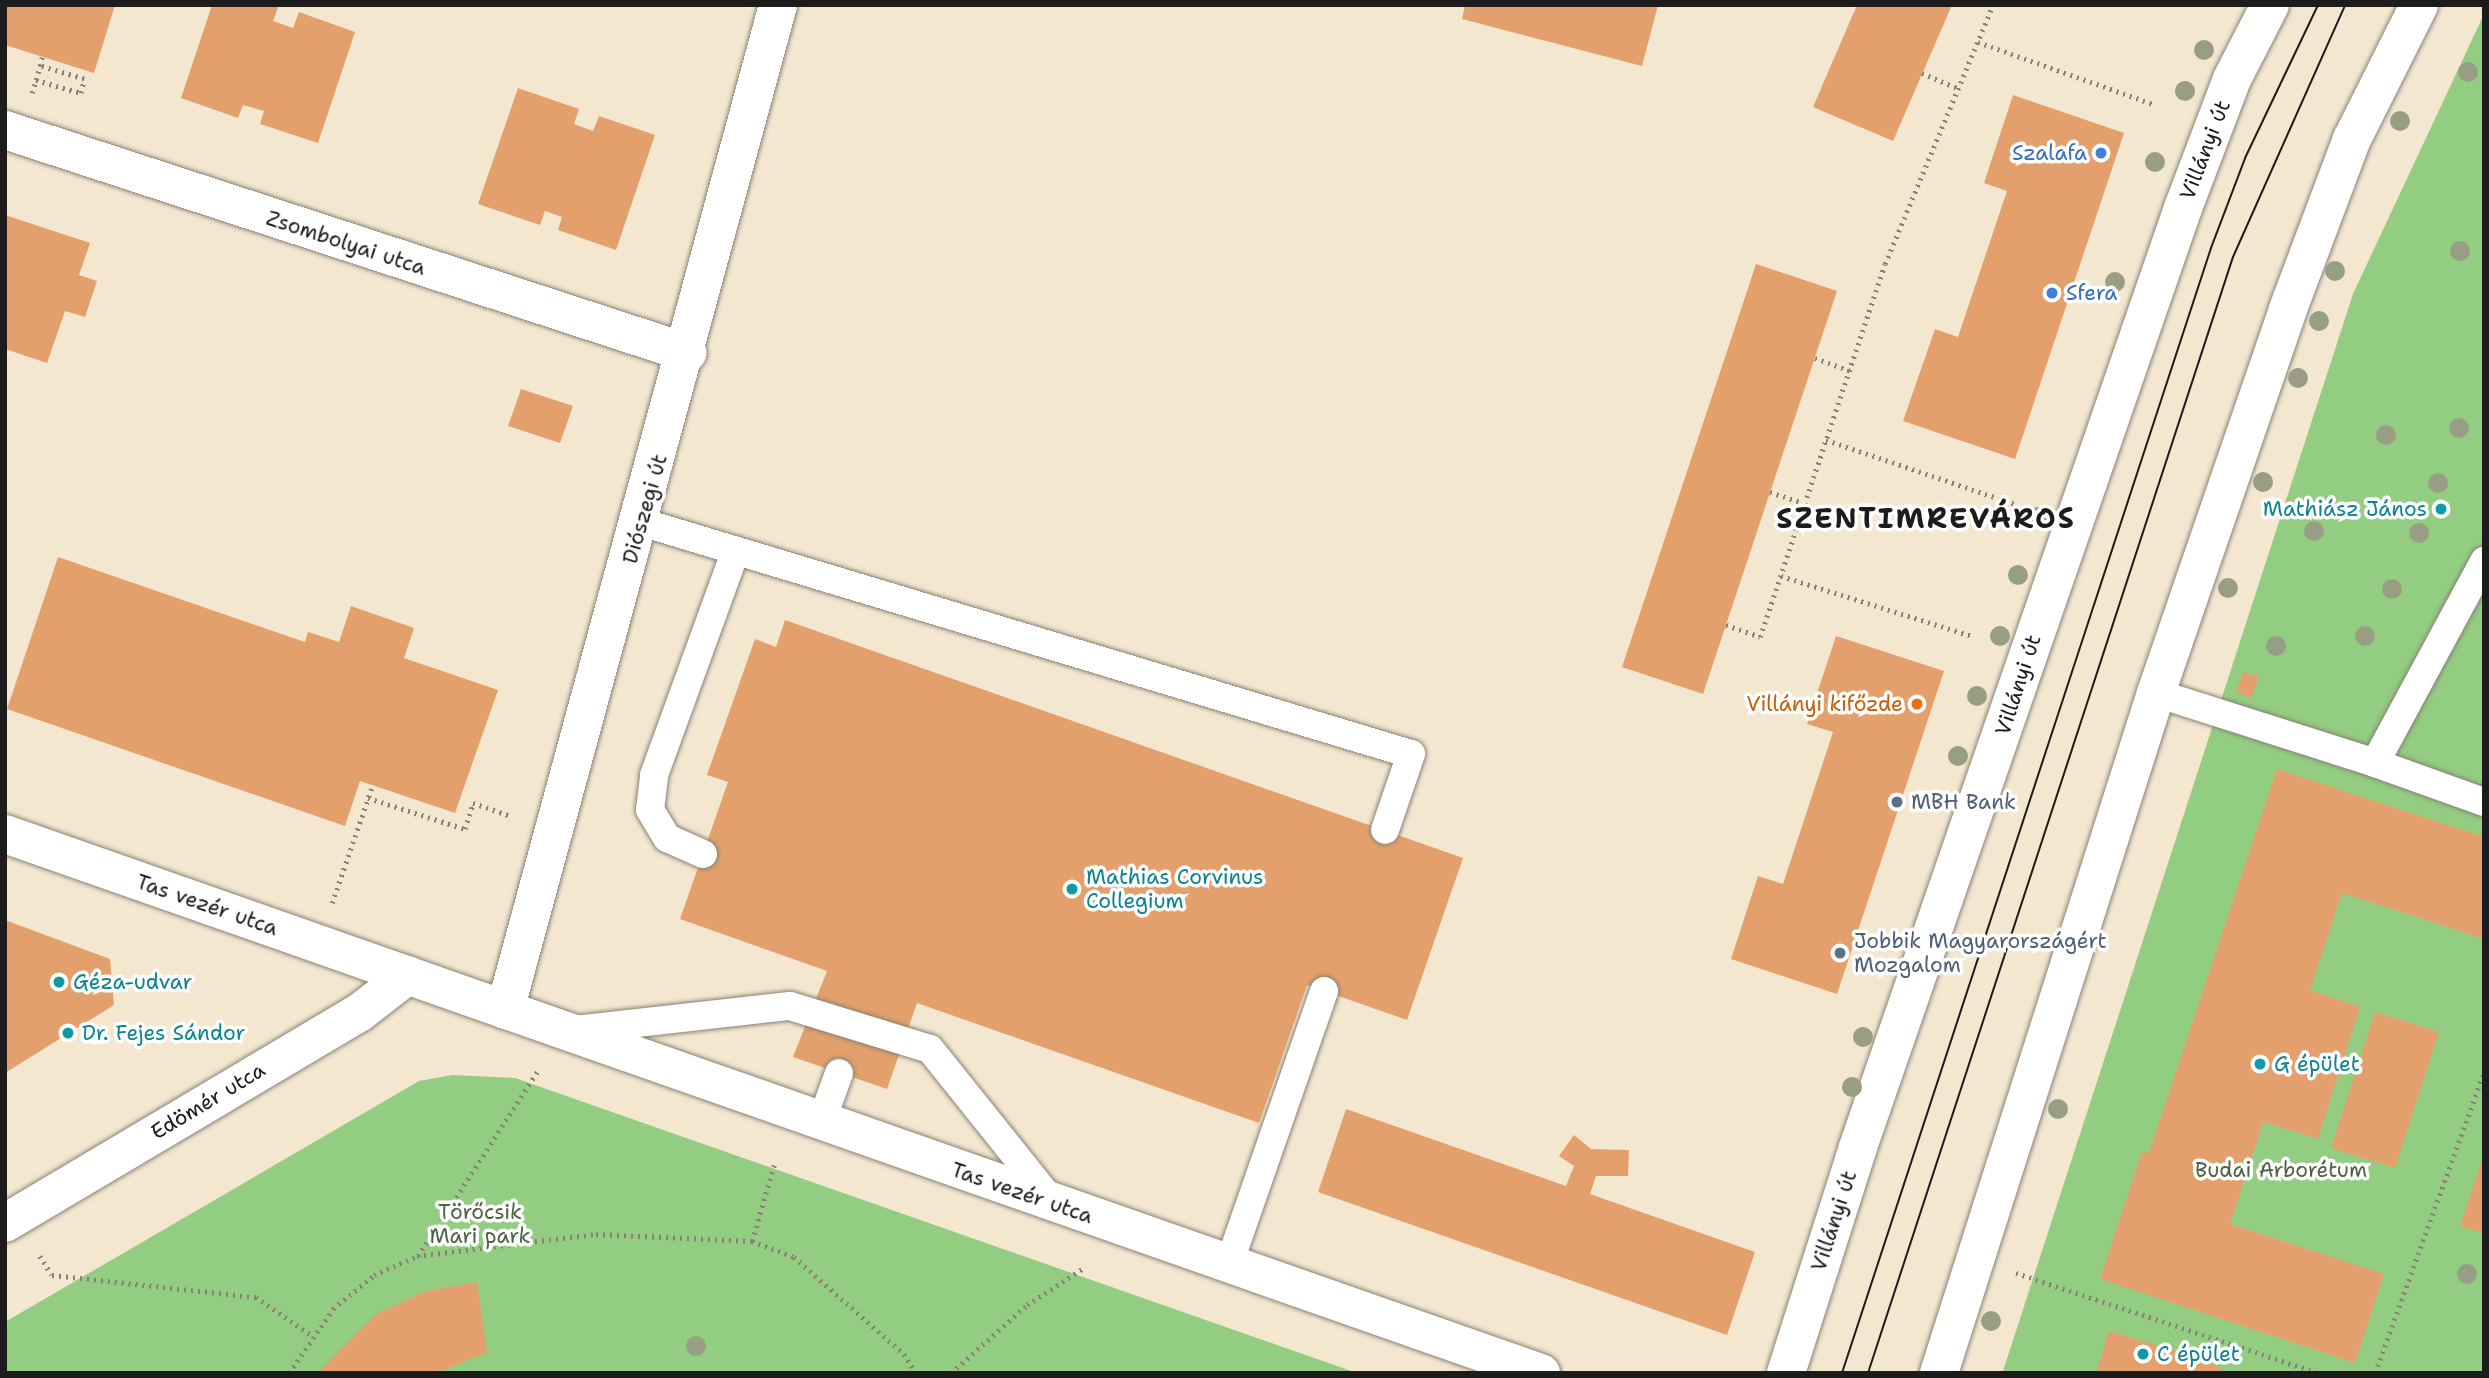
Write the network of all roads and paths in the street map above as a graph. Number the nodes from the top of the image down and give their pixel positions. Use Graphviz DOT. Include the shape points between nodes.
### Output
graph roads {
  1 [pos="778,5"];
  2 [pos="1993,5"];
  3 [pos="2270,5"];
  4 [pos="2419,5"];
  5 [pos="1978,42"];
  6 [pos="42,57"];
  7 [pos="40,66"];
  8 [pos="1922,73"];
  9 [pos="36,80"];
  10 [pos="1958,88"];
  11 [pos="31,97"];
  12 [pos="2152,104"];
  13 [pos="5,130"];
  14 [pos="688,353"];
  15 [pos="1815,358"];
  16 [pos="1850,371"];
  17 [pos="1826,440"];
  18 [pos="1770,492"];
  19 [pos="1804,503"];
  20 [pos="2015,504"];
  21 [pos="641,522"];
  22 [pos="2484,561"];
  23 [pos="731,564"];
  24 [pos="1781,576"];
  25 [pos="1726,625"];
  26 [pos="1972,636"];
  27 [pos="2156,693"];
  28 [pos="2375,763"];
  29 [pos="373,785"];
  30 [pos="368,798"];
  31 [pos="2484,802"];
  32 [pos="510,816"];
  33 [pos="1385,830"];
  34 [pos="5,834"];
  35 [pos="703,854"];
  36 [pos="317,944"];
  37 [pos="408,975"];
  38 [pos="1324,991"];
  39 [pos="505,1010"];
  40 [pos="565,1031"];
  41 [pos="2484,1072"];
  42 [pos="839,1073"];
  43 [pos="536,1078"];
  44 [pos="821,1123"];
  45 [pos="775,1162"];
  46 [pos="1054,1204"];
  47 [pos="11,1220"];
  48 [pos="751,1241"];
  49 [pos="418,1256"];
  50 [pos="1229,1264"];
  51 [pos="1082,1269"];
  52 [pos="2033,1282"];
  53 [pos="312,1335"];
  54 [pos="289,1373"];
  55 [pos="916,1373"];
  56 [pos="951,1373"];
  57 [pos="1541,1373"];
  58 [pos="1786,1373"];
  59 [pos="1939,1373"];
  60 [pos="2318,1373"];
  61 [pos="2375,1373"];
  1 -- 14 [label="street, Diószegi út"];
  2 -- 5 [label="path"];
  3 -- 58 [label="street, Villányi út" via="2232,79 2183,208 1857,1150"];
  4 -- 27 [label="street" via="2352,139"];
  5 -- 10 [label="path"];
  5 -- 12 [label="path"];
  6 -- 7 [label="path"];
  7 -- 9 [label="path"];
  7 -- 9 [label="path" via="85,79 81,93"];
  8 -- 10 [label="path"];
  9 -- 11 [label="path"];
  10 -- 16 [label="path" via="1885,264"];
  13 -- 14 [label="street, Zsombolyai utca"];
  14 -- 21 [label="street, Diószegi út"];
  15 -- 16 [label="path"];
  16 -- 17 [label="path"];
  17 -- 19 [label="path"];
  17 -- 20 [label="path"];
  18 -- 19 [label="path"];
  19 -- 24 [label="path"];
  21 -- 23 [label="lane"];
  21 -- 39 [label="street, Diószegi út"];
  22 -- 28 [label="lane"];
  23 -- 33 [label="lane" via="1411,754"];
  23 -- 35 [label="lane" via="654,775 650,810 667,838"];
  24 -- 25 [label="path" via="1760,637"];
  24 -- 26 [label="path"];
  27 -- 28 [label="lane"];
  27 -- 59 [label="street"];
  28 -- 31 [label="lane"];
  29 -- 30 [label="path"];
  30 -- 32 [label="path" via="465,829 473,803"];
  30 -- 36 [label="path"];
  34 -- 36 [label="street, Tas vezér utca"];
  36 -- 37 [label="street, Tas vezér utca"];
  37 -- 39 [label="street, Tas vezér utca"];
  37 -- 47 [label="street, Edömér utca" via="359,1013"];
  38 -- 50 [label="lane"];
  39 -- 40 [label="street, Tas vezér utca"];
  40 -- 44 [label="street, Tas vezér utca"];
  40 -- 46 [label="lane" via="790,1006 930,1049"];
  41 -- 61 [label="path"];
  42 -- 44 [label="lane"];
  43 -- 49 [label="path"];
  44 -- 46 [label="street, Tas vezér utca"];
  45 -- 48 [label="path"];
  46 -- 50 [label="street, Tas vezér utca"];
  47 -- 53 [label="path" via="52,1275 256,1297"];
  48 -- 49 [label="path" via="596,1234"];
  48 -- 55 [label="path" via="794,1257"];
  49 -- 53 [label="path" via="374,1275"];
  50 -- 57 [label="street, Tas vezér utca"];
  51 -- 56 [label="path" via="1027,1304"];
  52 -- 60 [label="path"];
  53 -- 54 [label="path"];
}
